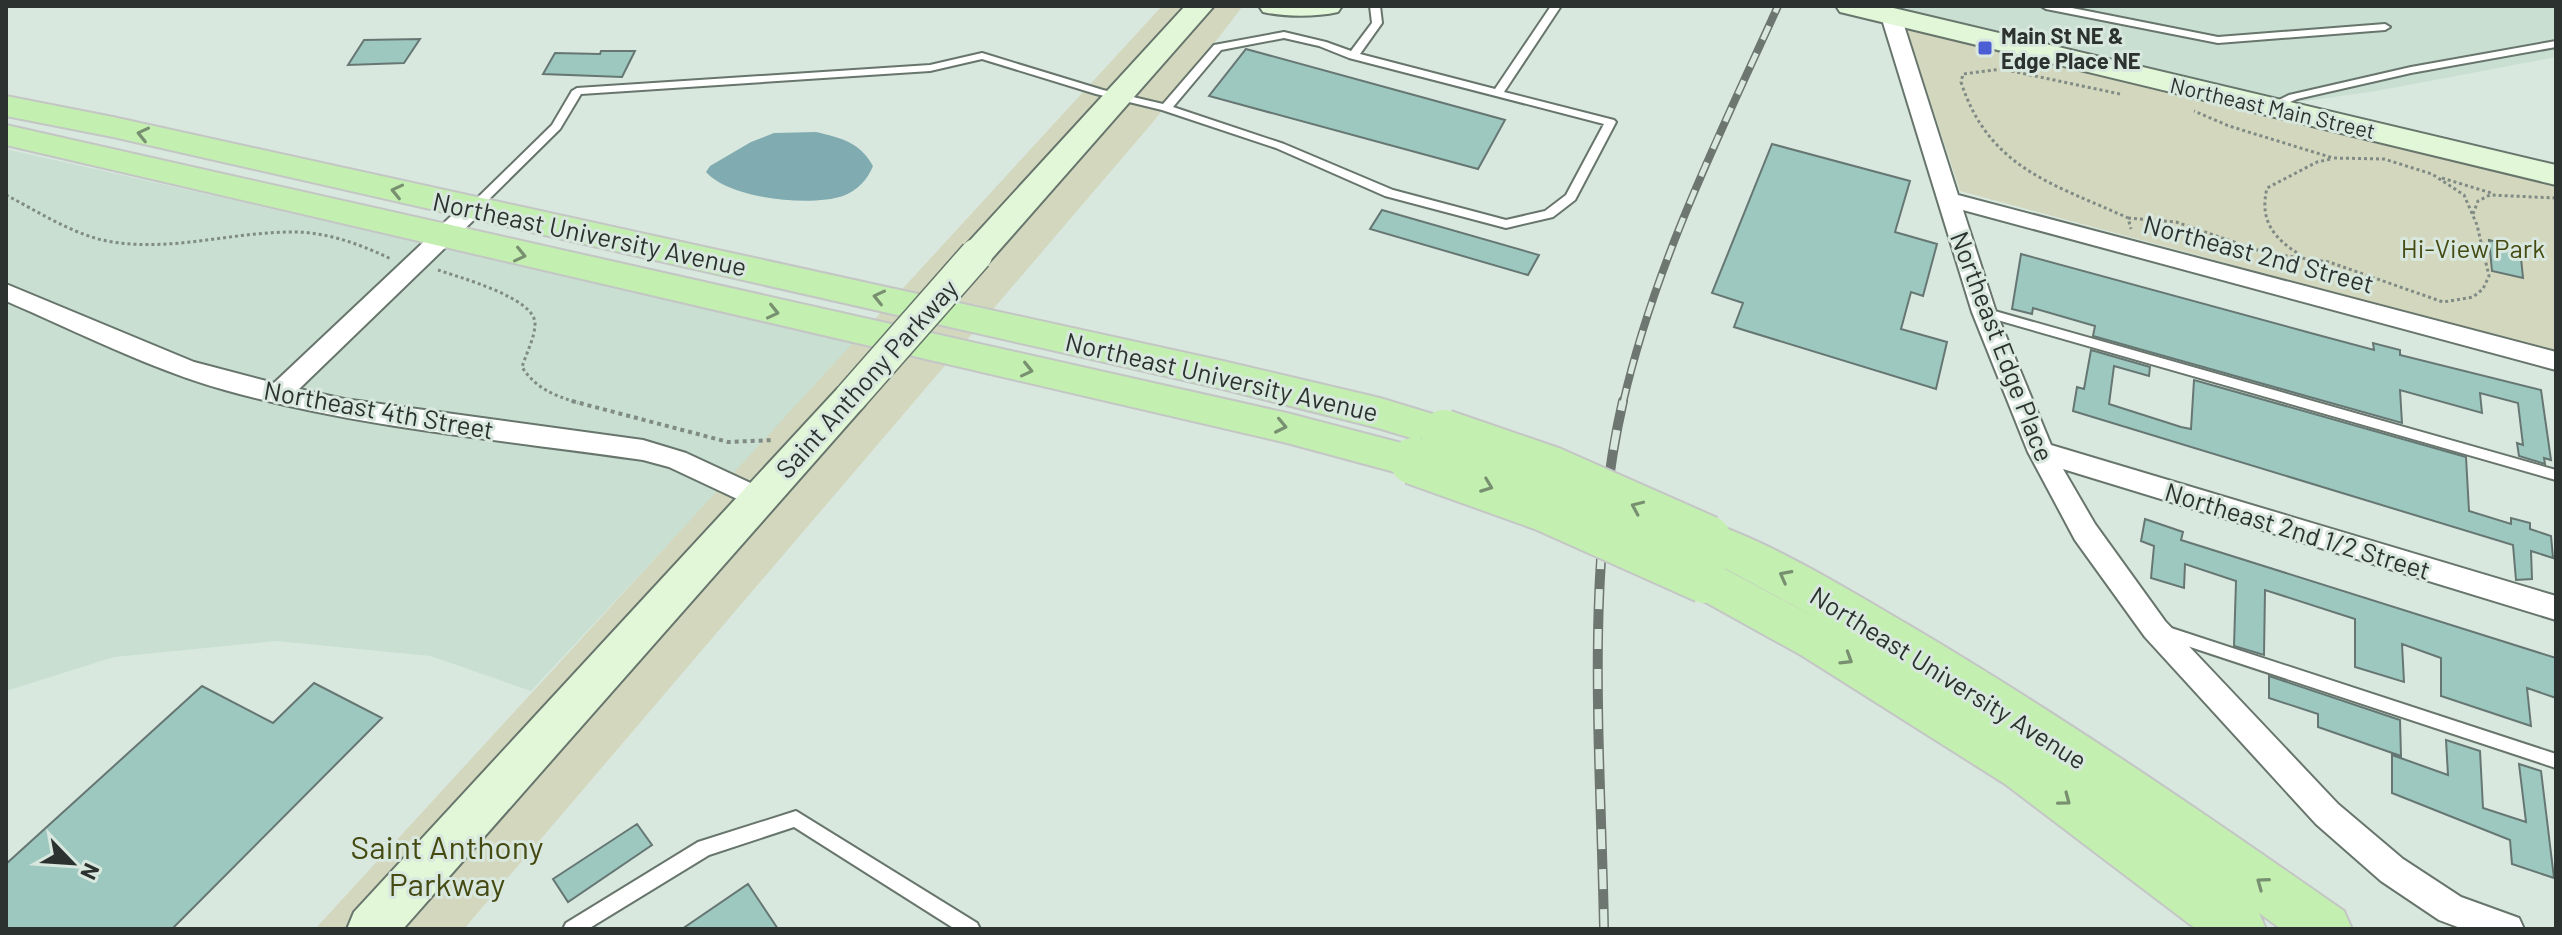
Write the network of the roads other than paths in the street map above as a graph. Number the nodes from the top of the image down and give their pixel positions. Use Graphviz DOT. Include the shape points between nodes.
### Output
graph roads {
  1 [pos="1200,6"];
  2 [pos="1273,6"];
  3 [pos="1328,6"];
  4 [pos="1375,6"];
  5 [pos="1556,6"];
  6 [pos="1850,6"];
  7 [pos="2046,6"];
  8 [pos="1904,14"];
  9 [pos="2385,27"];
  10 [pos="2556,44"];
  11 [pos="1353,56"];
  12 [pos="1498,93"];
  13 [pos="1121,96"];
  14 [pos="6,106"];
  15 [pos="2271,107"];
  16 [pos="1166,108"];
  17 [pos="6,135"];
  18 [pos="2556,175"];
  19 [pos="1947,199"];
  20 [pos="473,208"];
  21 [pos="447,254"];
  22 [pos="6,292"];
  23 [pos="1984,312"];
  24 [pos="2556,361"];
  25 [pos="278,394"];
  26 [pos="1428,447"];
  27 [pos="2041,452"];
  28 [pos="2556,475"];
  29 [pos="759,498"];
  30 [pos="1707,559"];
  31 [pos="2556,608"];
  32 [pos="2155,629"];
  33 [pos="2556,761"];
  34 [pos="2141,857"];
  35 [pos="371,929"];
  36 [pos="572,929"];
  37 [pos="971,929"];
  38 [pos="2218,929"];
  39 [pos="2239,929"];
  40 [pos="2325,929"];
  41 [pos="2507,929"];
  1 -- 13 [label="street, Saint Anthony Parkway"];
  2 -- 3 [label="street"];
  4 -- 11 [label="lane" via="1377,23"];
  5 -- 12 [label="lane"];
  6 -- 8 [label="street, Northeast Main Street"];
  7 -- 9 [label="lane" via="2218,40"];
  8 -- 15 [label="street, Northeast Main Street"];
  8 -- 19 [label="street, Northeast Edge Place"];
  10 -- 15 [label="lane" via="2411,70 2293,97"];
  11 -- 12 [label="lane"];
  11 -- 16 [label="lane" via="1284,35 1218,47"];
  12 -- 16 [label="lane" via="1610,122 1571,197 1549,214 1506,224 1389,193 1280,146"];
  13 -- 16 [label="lane"];
  13 -- 20 [label="lane" via="982,56 930,68 577,91 556,127"];
  13 -- 29 [label="street, Saint Anthony Parkway, bridge"];
  20 -- 14 [label="main road, Northeast University Avenue, one-way"];
  15 -- 18 [label="street, Northeast Main Street"];
  17 -- 21 [label="main road, Northeast University Avenue"];
  19 -- 23 [label="street, Northeast Edge Place"];
  19 -- 24 [label="street, Northeast 2nd Street"];
  20 -- 21 [label="street"];
  26 -- 20 [label="main road, Northeast University Avenue, one-way" via="1380,413"];
  21 -- 25 [label="street"];
  21 -- 26 [label="main road, Northeast University Avenue, one-way" via="1287,428"];
  22 -- 25 [label="street, Northeast 4th Street" via="185,368"];
  23 -- 27 [label="street, Northeast Edge Place"];
  23 -- 28 [label="lane"];
  25 -- 29 [label="street, Northeast 4th Street" via="643,450"];
  26 -- 30 [label="main road, Northeast University Avenue, bridge" via="1544,508"];
  27 -- 31 [label="street, Northeast 2nd 1/2 Street"];
  27 -- 32 [label="street, Northeast Edge Place" via="2085,532"];
  29 -- 35 [label="street, Saint Anthony Parkway"];
  30 -- 34 [label="main road, Northeast University Avenue, one-way" via="1817,641 2022,768"];
  40 -- 30 [label="main road, Northeast University Avenue, one-way" via="2193,832 1932,660 1779,573"];
  32 -- 33 [label="lane"];
  32 -- 41 [label="street, Northeast Edge Place" via="2327,814 2392,870 2451,909"];
  34 -- 38 [label="main road"];
  34 -- 39 [label="main road, Northeast University Avenue"];
  36 -- 37 [label="lane" via="704,848 796,819"];
}
